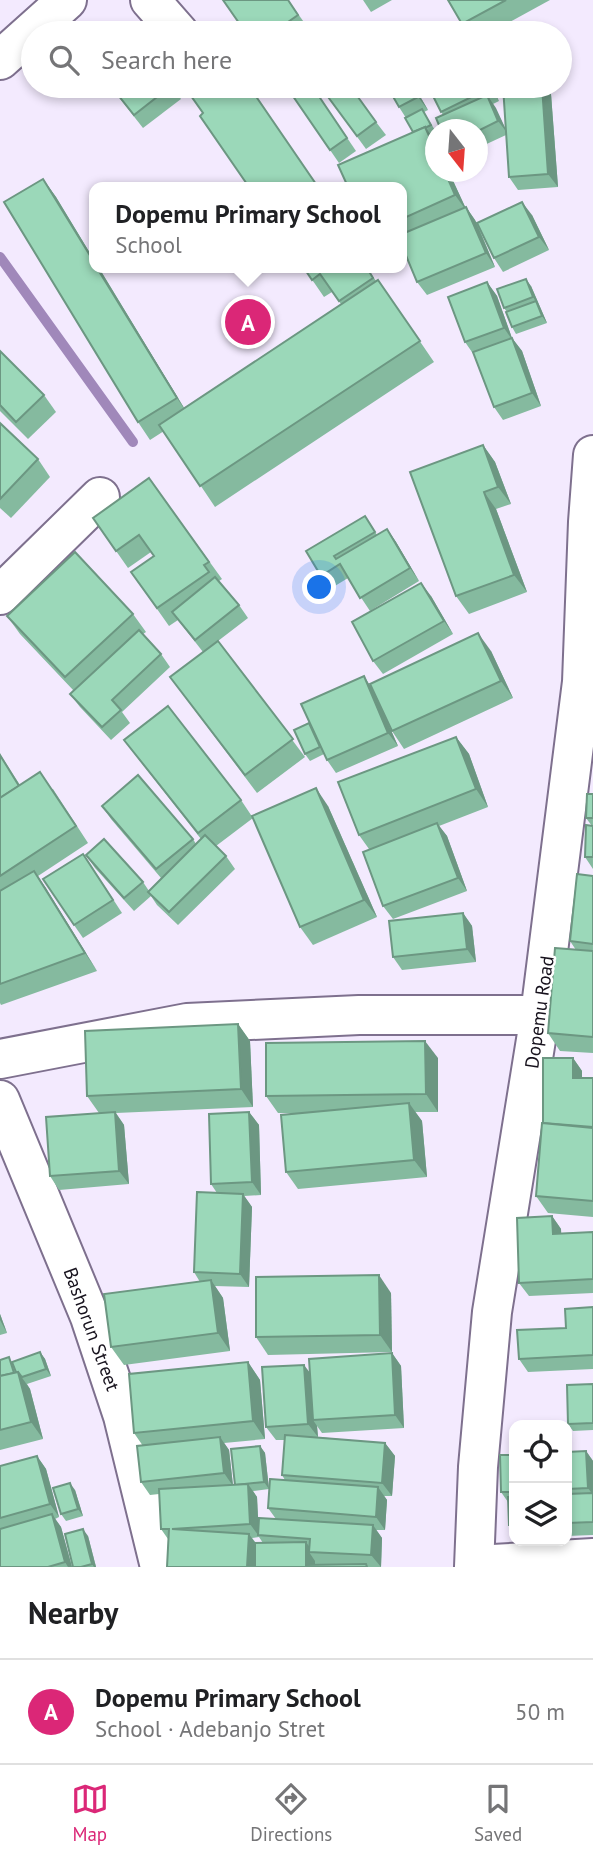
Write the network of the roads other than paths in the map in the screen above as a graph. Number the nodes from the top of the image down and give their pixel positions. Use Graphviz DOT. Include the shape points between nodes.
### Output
graph roads {
  1 [pos="67,0"];
  2 [pos="150,0"];
  3 [pos="44,21"];
  4 [pos="168,21"];
  5 [pos="21,41"];
  6 [pos="0,60"];
  7 [pos="593,455"];
  8 [pos="100,497"];
  9 [pos="0,595"];
  10 [pos="587,682"];
  11 [pos="540,1016"];
  12 [pos="0,1059"];
  13 [pos="0,1100"];
  14 [pos="593,1558"];
  15 [pos="474,1566"];
  16 [pos="160,1567"];
  1 -- 3 [label="street"];
  2 -- 4 [label="street"];
  5 -- 6 [label="street"];
  7 -- 10 [label="street, Dopemu Road"];
  8 -- 9 [label="street"];
  10 -- 11 [label="street, Dopemu Road"];
  11 -- 12 [label="street" via="359,1015 187,1023"];
  11 -- 15 [label="street, Dopemu Road" via="492,1312"];
  13 -- 16 [label="street, Bashorun Street" via="90,1317 123,1416"];
  14 -- 15 [label="street"];
}
